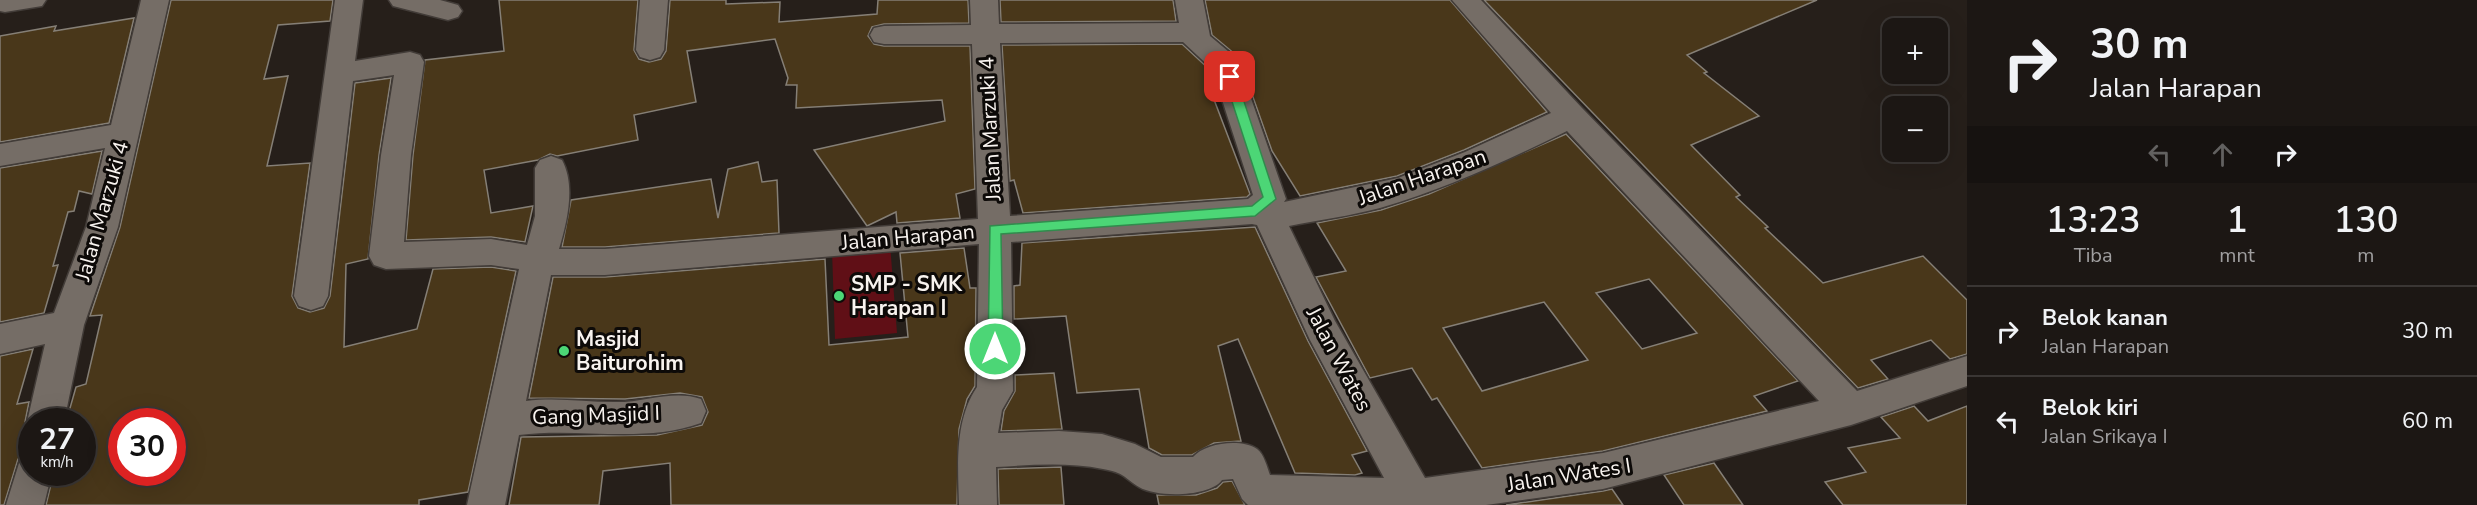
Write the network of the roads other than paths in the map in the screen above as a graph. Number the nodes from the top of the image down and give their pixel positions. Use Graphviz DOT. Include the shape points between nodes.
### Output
graph roads {
  1 [pos="32,0"];
  2 [pos="154,0"];
  3 [pos="349,0"];
  4 [pos="403,0"];
  5 [pos="654,0"];
  6 [pos="984,0"];
  7 [pos="1189,0"];
  8 [pos="1466,0"];
  9 [pos="5,3"];
  10 [pos="448,11"];
  11 [pos="986,34"];
  12 [pos="884,35"];
  13 [pos="1196,36"];
  14 [pos="650,50"];
  15 [pos="341,73"];
  16 [pos="1571,116"];
  17 [pos="124,134"];
  18 [pos="0,155"];
  19 [pos="551,168"];
  20 [pos="1262,214"];
  21 [pos="995,230"];
  22 [pos="537,262"];
  23 [pos="311,296"];
  24 [pos="67,325"];
  25 [pos="0,339"];
  26 [pos="1967,371"];
  27 [pos="48,408"];
  28 [pos="1851,409"];
  29 [pos="688,411"];
  30 [pos="505,420"];
  31 [pos="976,451"];
  32 [pos="30,486"];
  33 [pos="1396,500"];
  34 [pos="25,505"];
  35 [pos="486,505"];
  36 [pos="978,505"];
  1 -- 9 [label="street"];
  2 -- 17 [label="street, Jalan Marzuki 4"];
  3 -- 15 [label="street"];
  4 -- 10 [label="street"];
  5 -- 14 [label="street"];
  6 -- 11 [label="street, Jalan Marzuki 4"];
  7 -- 13 [label="street"];
  8 -- 16 [label="street"];
  11 -- 12 [label="street"];
  11 -- 13 [label="street"];
  11 -- 21 [label="street, Jalan Marzuki 4"];
  13 -- 20 [label="street" via="1225,64 1270,199"];
  15 -- 22 [label="street, Jalan Harapan" via="410,62 386,255 490,252"];
  15 -- 23 [label="street"];
  16 -- 20 [label="street, Jalan Harapan" via="1412,185 1380,195"];
  16 -- 28 [label="street"];
  17 -- 18 [label="street"];
  17 -- 24 [label="street, Jalan Marzuki 4" via="102,226"];
  19 -- 22 [label="street" via="555,204 550,231"];
  20 -- 21 [label="street, Jalan Harapan"];
  20 -- 33 [label="street, Jalan Wates" via="1322,330"];
  21 -- 22 [label="street, Jalan Harapan" via="605,262"];
  21 -- 31 [label="street, Jalan Marzuki 4" via="995,391 985,406"];
  22 -- 30 [label="street"];
  24 -- 25 [label="street"];
  24 -- 27 [label="street, Jalan Marzuki 4"];
  26 -- 28 [label="street, Jalan Wates I"];
  28 -- 33 [label="street, Jalan Wates I" via="1603,471"];
  29 -- 30 [label="street, Gang Masjid I" via="615,419 552,414"];
  30 -- 35 [label="street"];
  31 -- 33 [label="street, Jalan Wates I" via="1061,448 1112,455 1139,463 1153,475 1203,475 1212,463 1243,461 1254,486 1263,493"];
  31 -- 36 [label="street, Jalan Marzuki 4"];
  32 -- 34 [label="street"];
}
